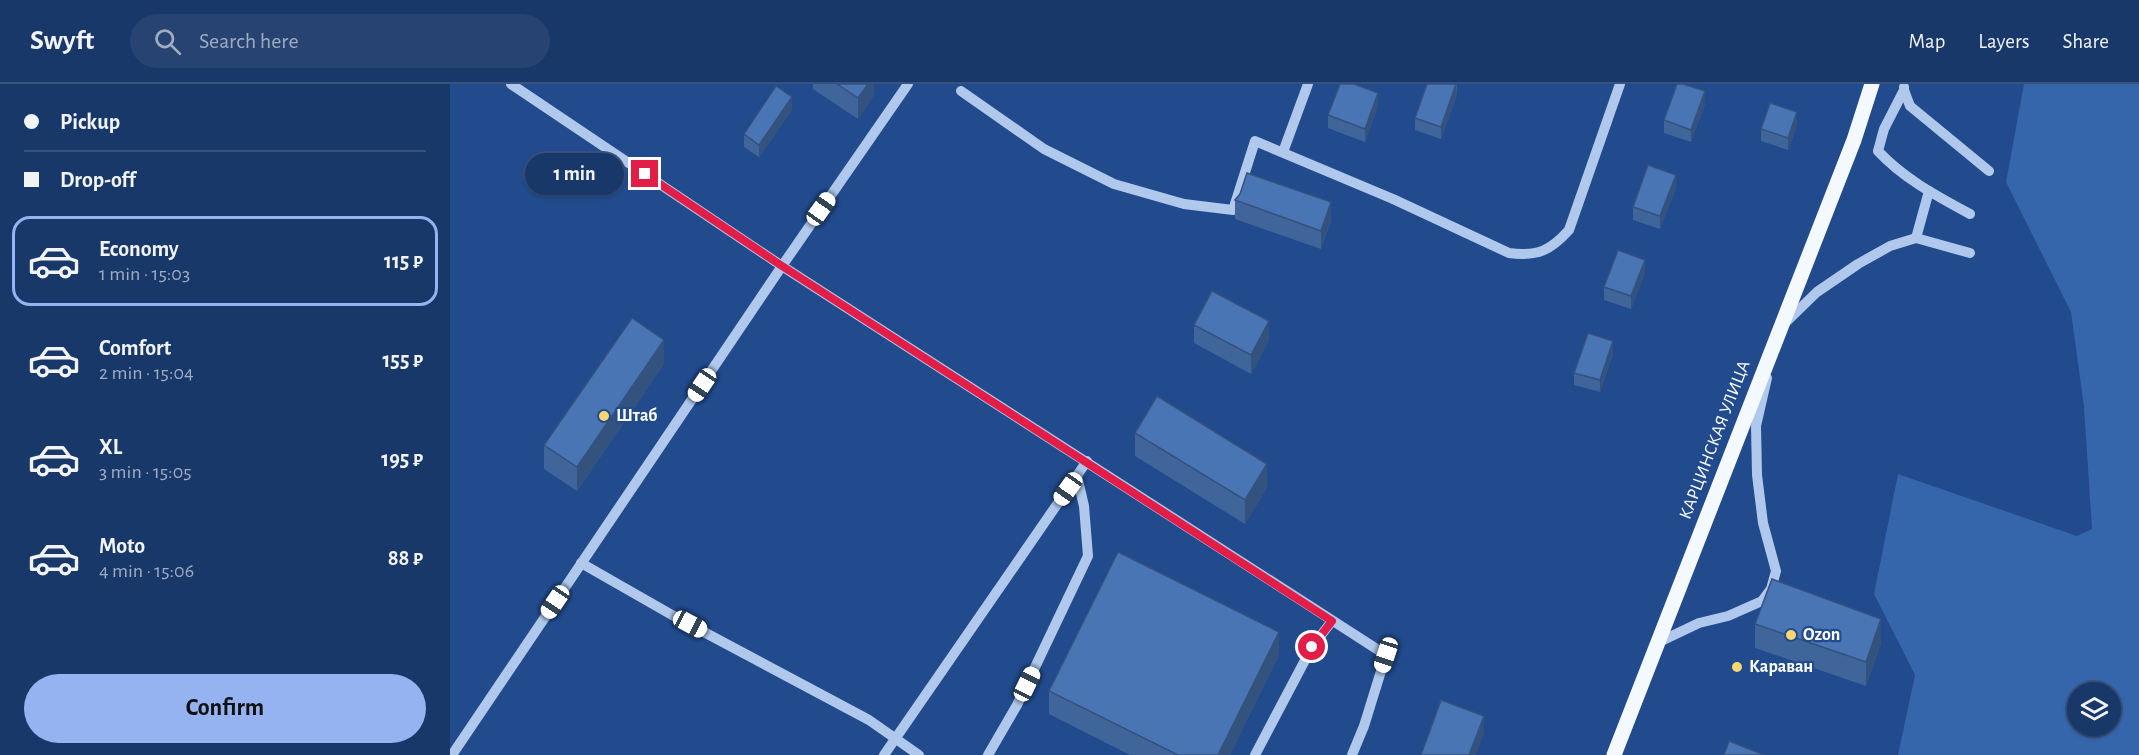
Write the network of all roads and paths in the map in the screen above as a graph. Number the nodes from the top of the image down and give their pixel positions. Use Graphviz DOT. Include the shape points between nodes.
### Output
graph roads {
  1 [pos="511,84"];
  2 [pos="908,84"];
  3 [pos="1308,84"];
  4 [pos="1620,84"];
  5 [pos="1872,84"];
  6 [pos="1880,84"];
  7 [pos="1904,87"];
  8 [pos="962,91"];
  9 [pos="1854,140"];
  10 [pos="1283,152"];
  11 [pos="1989,171"];
  12 [pos="1929,191"];
  13 [pos="1970,214"];
  14 [pos="1916,238"];
  15 [pos="1970,253"];
  16 [pos="782,266"];
  17 [pos="1779,330"];
  18 [pos="1087,461"];
  19 [pos="1077,476"];
  20 [pos="581,563"];
  21 [pos="1332,621"];
  22 [pos="1657,643"];
  23 [pos="895,739"];
  24 [pos="452,755"];
  25 [pos="884,755"];
  26 [pos="919,755"];
  27 [pos="988,755"];
  28 [pos="1255,755"];
  29 [pos="1352,755"];
  30 [pos="1614,755"];
  1 -- 16 [label="street"];
  2 -- 16 [label="street"];
  3 -- 10 [label="street"];
  4 -- 10 [label="street" via="1569,230 1542,252 1509,253"];
  5 -- 9 [label="main road"];
  6 -- 9 [label="main road"];
  7 -- 11 [label="street" via="1910,106"];
  7 -- 12 [label="street" via="1878,151"];
  8 -- 10 [label="street" via="1044,150 1114,184 1184,204 1233,210 1255,141"];
  9 -- 17 [label="main road, КАРЦИНСКАЯ УЛИЦА"];
  12 -- 13 [label="street"];
  12 -- 14 [label="street"];
  14 -- 15 [label="street"];
  14 -- 17 [label="street" via="1890,246 1857,264 1817,292"];
  16 -- 18 [label="street"];
  16 -- 20 [label="street"];
  17 -- 22 [label="main road, КАРЦИНСКАЯ УЛИЦА"];
  17 -- 22 [label="street" via="1756,426 1756,475 1776,571 1772,589 1762,601"];
  18 -- 19 [label="street"];
  18 -- 21 [label="street"];
  19 -- 23 [label="street"];
  19 -- 27 [label="street" via="1088,556 1017,705"];
  20 -- 23 [label="street" via="869,720"];
  20 -- 24 [label="street"];
  21 -- 28 [label="street" via="1312,647"];
  21 -- 29 [label="street" via="1386,655"];
  22 -- 30 [label="main road, КАРЦИНСКАЯ УЛИЦА"];
  23 -- 25 [label="street"];
  23 -- 26 [label="street"];
}
